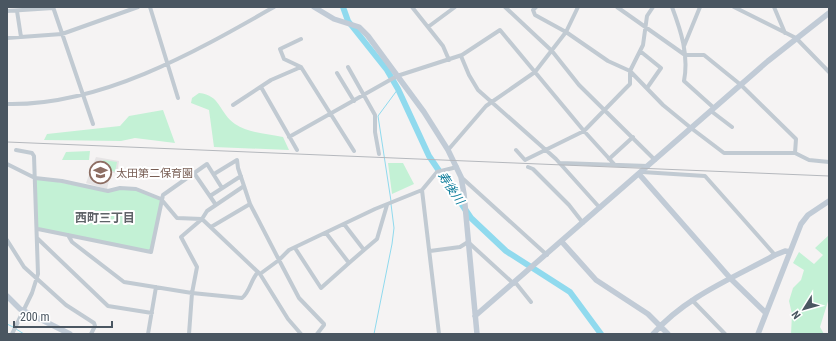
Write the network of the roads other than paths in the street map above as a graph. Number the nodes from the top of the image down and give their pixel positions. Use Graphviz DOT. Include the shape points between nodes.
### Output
graph roads {
  1 [pos="138,7"];
  2 [pos="150,7"];
  3 [pos="274,7"];
  4 [pos="314,7"];
  5 [pos="412,7"];
  6 [pos="455,7"];
  7 [pos="505,7"];
  8 [pos="536,7"];
  9 [pos="578,7"];
  10 [pos="617,7"];
  11 [pos="653,7"];
  12 [pos="672,7"];
  13 [pos="700,7"];
  14 [pos="734,7"];
  15 [pos="774,7"];
  16 [pos="53,8"];
  17 [pos="7,11"];
  18 [pos="17,11"];
  19 [pos="829,13"];
  20 [pos="428,27"];
  21 [pos="645,27"];
  22 [pos="566,32"];
  23 [pos="785,33"];
  24 [pos="62,34"];
  25 [pos="21,37"];
  26 [pos="7,38"];
  27 [pos="796,38"];
  28 [pos="301,39"];
  29 [pos="684,48"];
  30 [pos="552,51"];
  31 [pos="640,51"];
  32 [pos="685,55"];
  33 [pos="460,56"];
  34 [pos="449,60"];
  35 [pos="167,64"];
  36 [pos="301,67"];
  37 [pos="348,67"];
  38 [pos="630,71"];
  39 [pos="535,72"];
  40 [pos="829,72"];
  41 [pos="337,73"];
  42 [pos="396,77"];
  43 [pos="741,85"];
  44 [pos="260,87"];
  45 [pos="647,88"];
  46 [pos="83,95"];
  47 [pos="364,95"];
  48 [pos="178,98"];
  49 [pos="354,101"];
  50 [pos="492,102"];
  51 [pos="7,104"];
  52 [pos="233,105"];
  53 [pos="713,109"];
  54 [pos="605,110"];
  55 [pos="331,114"];
  56 [pos="93,124"];
  57 [pos="732,127"];
  58 [pos="691,128"];
  59 [pos="584,131"];
  60 [pos="289,137"];
  61 [pos="633,137"];
  62 [pos="545,149"];
  63 [pos="16,150"];
  64 [pos="297,150"];
  65 [pos="448,150"];
  66 [pos="516,150"];
  67 [pos="354,151"];
  68 [pos="795,153"];
  69 [pos="379,154"];
  70 [pos="609,159"];
  71 [pos="655,160"];
  72 [pos="829,162"];
  73 [pos="560,163"];
  74 [pos="7,164"];
  75 [pos="614,164"];
  76 [pos="649,166"];
  77 [pos="457,167"];
  78 [pos="528,167"];
  79 [pos="194,173"];
  80 [pos="640,173"];
  81 [pos="214,174"];
  82 [pos="240,176"];
  83 [pos="461,177"];
  84 [pos="35,178"];
  85 [pos="244,186"];
  86 [pos="222,188"];
  87 [pos="422,190"];
  88 [pos="210,196"];
  89 [pos="161,199"];
  90 [pos="829,201"];
  91 [pos="250,204"];
  92 [pos="390,204"];
  93 [pos="216,205"];
  94 [pos="600,208"];
  95 [pos="202,219"];
  96 [pos="583,223"];
  97 [pos="344,224"];
  98 [pos="211,227"];
  99 [pos="38,229"];
  100 [pos="326,232"];
  101 [pos="68,235"];
  102 [pos="37,238"];
  103 [pos="7,240"];
  104 [pos="468,242"];
  105 [pos="562,242"];
  106 [pos="295,248"];
  107 [pos="364,250"];
  108 [pos="430,251"];
  109 [pos="790,252"];
  110 [pos="547,255"];
  111 [pos="775,255"];
  112 [pos="279,260"];
  113 [pos="349,263"];
  114 [pos="259,273"];
  115 [pos="38,278"];
  116 [pos="730,279"];
  117 [pos="515,283"];
  118 [pos="156,287"];
  119 [pos="192,293"];
  120 [pos="7,296"];
  121 [pos="692,300"];
  122 [pos="531,302"];
  123 [pos="23,310"];
  124 [pos="152,313"];
  125 [pos="766,313"];
  126 [pos="475,316"];
  127 [pos="660,326"];
  128 [pos="14,331"];
  129 [pos="70,334"];
  130 [pos="91,334"];
  131 [pos="148,334"];
  132 [pos="189,334"];
  133 [pos="301,334"];
  134 [pos="317,334"];
  135 [pos="439,334"];
  136 [pos="477,334"];
  137 [pos="653,334"];
  138 [pos="668,334"];
  139 [pos="725,334"];
  140 [pos="758,334"];
  1 -- 24 [label="street"];
  2 -- 35 [label="street"];
  3 -- 35 [label="street"];
  4 -- 42 [label="street" via="334,19 362,29"];
  5 -- 20 [label="street"];
  6 -- 20 [label="street"];
  7 -- 30 [label="street"];
  8 -- 22 [label="street" via="535,14"];
  9 -- 22 [label="street"];
  10 -- 21 [label="street"];
  11 -- 21 [label="street" via="647,16"];
  12 -- 29 [label="street" via="682,33"];
  13 -- 29 [label="street"];
  14 -- 23 [label="street"];
  15 -- 23 [label="street"];
  16 -- 18 [label="street"];
  16 -- 24 [label="street"];
  17 -- 18 [label="street"];
  18 -- 25 [label="street"];
  19 -- 27 [label="street"];
  20 -- 34 [label="street" via="443,46"];
  21 -- 31 [label="street"];
  21 -- 32 [label="street"];
  22 -- 30 [label="street"];
  22 -- 38 [label="street" via="608,61"];
  23 -- 27 [label="street"];
  24 -- 25 [label="street"];
  24 -- 46 [label="street"];
  25 -- 26 [label="street"];
  27 -- 40 [label="street"];
  27 -- 43 [label="street"];
  28 -- 36 [label="street" via="280,49 284,59"];
  29 -- 32 [label="street"];
  30 -- 39 [label="street"];
  30 -- 54 [label="street" via="579,85"];
  31 -- 38 [label="street"];
  31 -- 45 [label="street" via="661,68"];
  32 -- 43 [label="street" via="704,55"];
  32 -- 53 [label="street" via="684,81"];
  33 -- 34 [label="street"];
  33 -- 39 [label="street" via="500,30"];
  33 -- 50 [label="street" via="478,90"];
  34 -- 42 [label="street"];
  35 -- 46 [label="street"];
  35 -- 48 [label="street"];
  36 -- 44 [label="street"];
  36 -- 55 [label="street"];
  37 -- 47 [label="street"];
  38 -- 45 [label="street"];
  38 -- 54 [label="street" via="630,84"];
  39 -- 50 [label="street"];
  39 -- 59 [label="street"];
  41 -- 49 [label="street"];
  42 -- 47 [label="street"];
  42 -- 65 [label="street"];
  43 -- 53 [label="street"];
  43 -- 68 [label="street" via="796,140"];
  44 -- 52 [label="street"];
  44 -- 60 [label="street"];
  45 -- 58 [label="street"];
  46 -- 51 [label="street"];
  46 -- 56 [label="street"];
  47 -- 49 [label="street"];
  47 -- 69 [label="street" via="375,115"];
  49 -- 55 [label="street"];
  50 -- 62 [label="street"];
  50 -- 65 [label="street"];
  53 -- 57 [label="street"];
  53 -- 58 [label="street"];
  54 -- 59 [label="street"];
  54 -- 61 [label="street"];
  55 -- 60 [label="street"];
  55 -- 67 [label="street"];
  58 -- 68 [label="street" via="727,154"];
  58 -- 71 [label="street"];
  59 -- 62 [label="street"];
  59 -- 70 [label="street"];
  60 -- 64 [label="street"];
  61 -- 70 [label="street"];
  61 -- 71 [label="street"];
  62 -- 66 [label="street" via="525,160"];
  62 -- 73 [label="street"];
  63 -- 84 [label="street" via="32,152"];
  65 -- 77 [label="street"];
  68 -- 72 [label="street" via="809,160"];
  70 -- 75 [label="street"];
  71 -- 76 [label="street"];
  73 -- 75 [label="street"];
  73 -- 94 [label="street"];
  74 -- 84 [label="street"];
  75 -- 76 [label="street"];
  76 -- 80 [label="street"];
  77 -- 83 [label="street"];
  77 -- 87 [label="street" via="439,171"];
  78 -- 96 [label="street" via="557,193"];
  79 -- 81 [label="street" via="207,164"];
  79 -- 88 [label="street"];
  79 -- 89 [label="street"];
  80 -- 94 [label="street"];
  80 -- 111 [label="street" via="705,176"];
  80 -- 116 [label="street"];
  81 -- 82 [label="street" via="237,160"];
  81 -- 86 [label="street"];
  82 -- 85 [label="street"];
  82 -- 86 [label="street"];
  83 -- 104 [label="street"];
  83 -- 110 [label="street"];
  84 -- 89 [label="street" via="62,181 108,192 120,188 136,190"];
  84 -- 99 [label="street"];
  85 -- 91 [label="street"];
  85 -- 93 [label="street"];
  86 -- 88 [label="street"];
  87 -- 92 [label="street"];
  87 -- 108 [label="street"];
  88 -- 93 [label="street"];
  89 -- 95 [label="street" via="177,218"];
  89 -- 101 [label="street" via="151,252"];
  90 -- 109 [label="street" via="804,219"];
  91 -- 98 [label="street"];
  91 -- 112 [label="street"];
  92 -- 97 [label="street"];
  92 -- 107 [label="street" via="377,239"];
  93 -- 95 [label="street" via="207,211"];
  94 -- 96 [label="street"];
  95 -- 98 [label="street"];
  95 -- 119 [label="street" via="181,237 197,267"];
  96 -- 105 [label="street"];
  97 -- 100 [label="street"];
  97 -- 107 [label="street"];
  98 -- 114 [label="street"];
  99 -- 101 [label="street"];
  99 -- 102 [label="street"];
  100 -- 106 [label="street"];
  100 -- 113 [label="street"];
  101 -- 118 [label="street" via="72,242 124,282"];
  102 -- 115 [label="street"];
  102 -- 124 [label="street" via="108,306"];
  103 -- 115 [label="street" via="24,267"];
  104 -- 108 [label="street" via="460,247"];
  104 -- 117 [label="street"];
  104 -- 126 [label="street"];
  105 -- 110 [label="street"];
  105 -- 127 [label="street" via="596,280 648,314"];
  106 -- 112 [label="street" via="285,252"];
  106 -- 113 [label="street" via="321,288"];
  107 -- 113 [label="street"];
  108 -- 135 [label="street"];
  109 -- 111 [label="street"];
  109 -- 125 [label="street"];
  110 -- 117 [label="street"];
  111 -- 116 [label="street"];
  112 -- 114 [label="street"];
  112 -- 134 [label="street" via="299,298 324,324"];
  114 -- 119 [label="street" via="242,298"];
  114 -- 133 [label="street" via="288,319"];
  115 -- 123 [label="street"];
  115 -- 130 [label="street" via="66,305 94,323"];
  116 -- 121 [label="street"];
  116 -- 125 [label="street"];
  117 -- 122 [label="street"];
  117 -- 126 [label="street"];
  118 -- 119 [label="street"];
  118 -- 124 [label="street"];
  119 -- 132 [label="street"];
  120 -- 123 [label="street"];
  121 -- 127 [label="street"];
  121 -- 139 [label="street"];
  123 -- 128 [label="street"];
  123 -- 129 [label="street"];
  124 -- 131 [label="street"];
  125 -- 140 [label="street"];
  126 -- 136 [label="street"];
  127 -- 137 [label="street"];
  127 -- 138 [label="street"];
}
